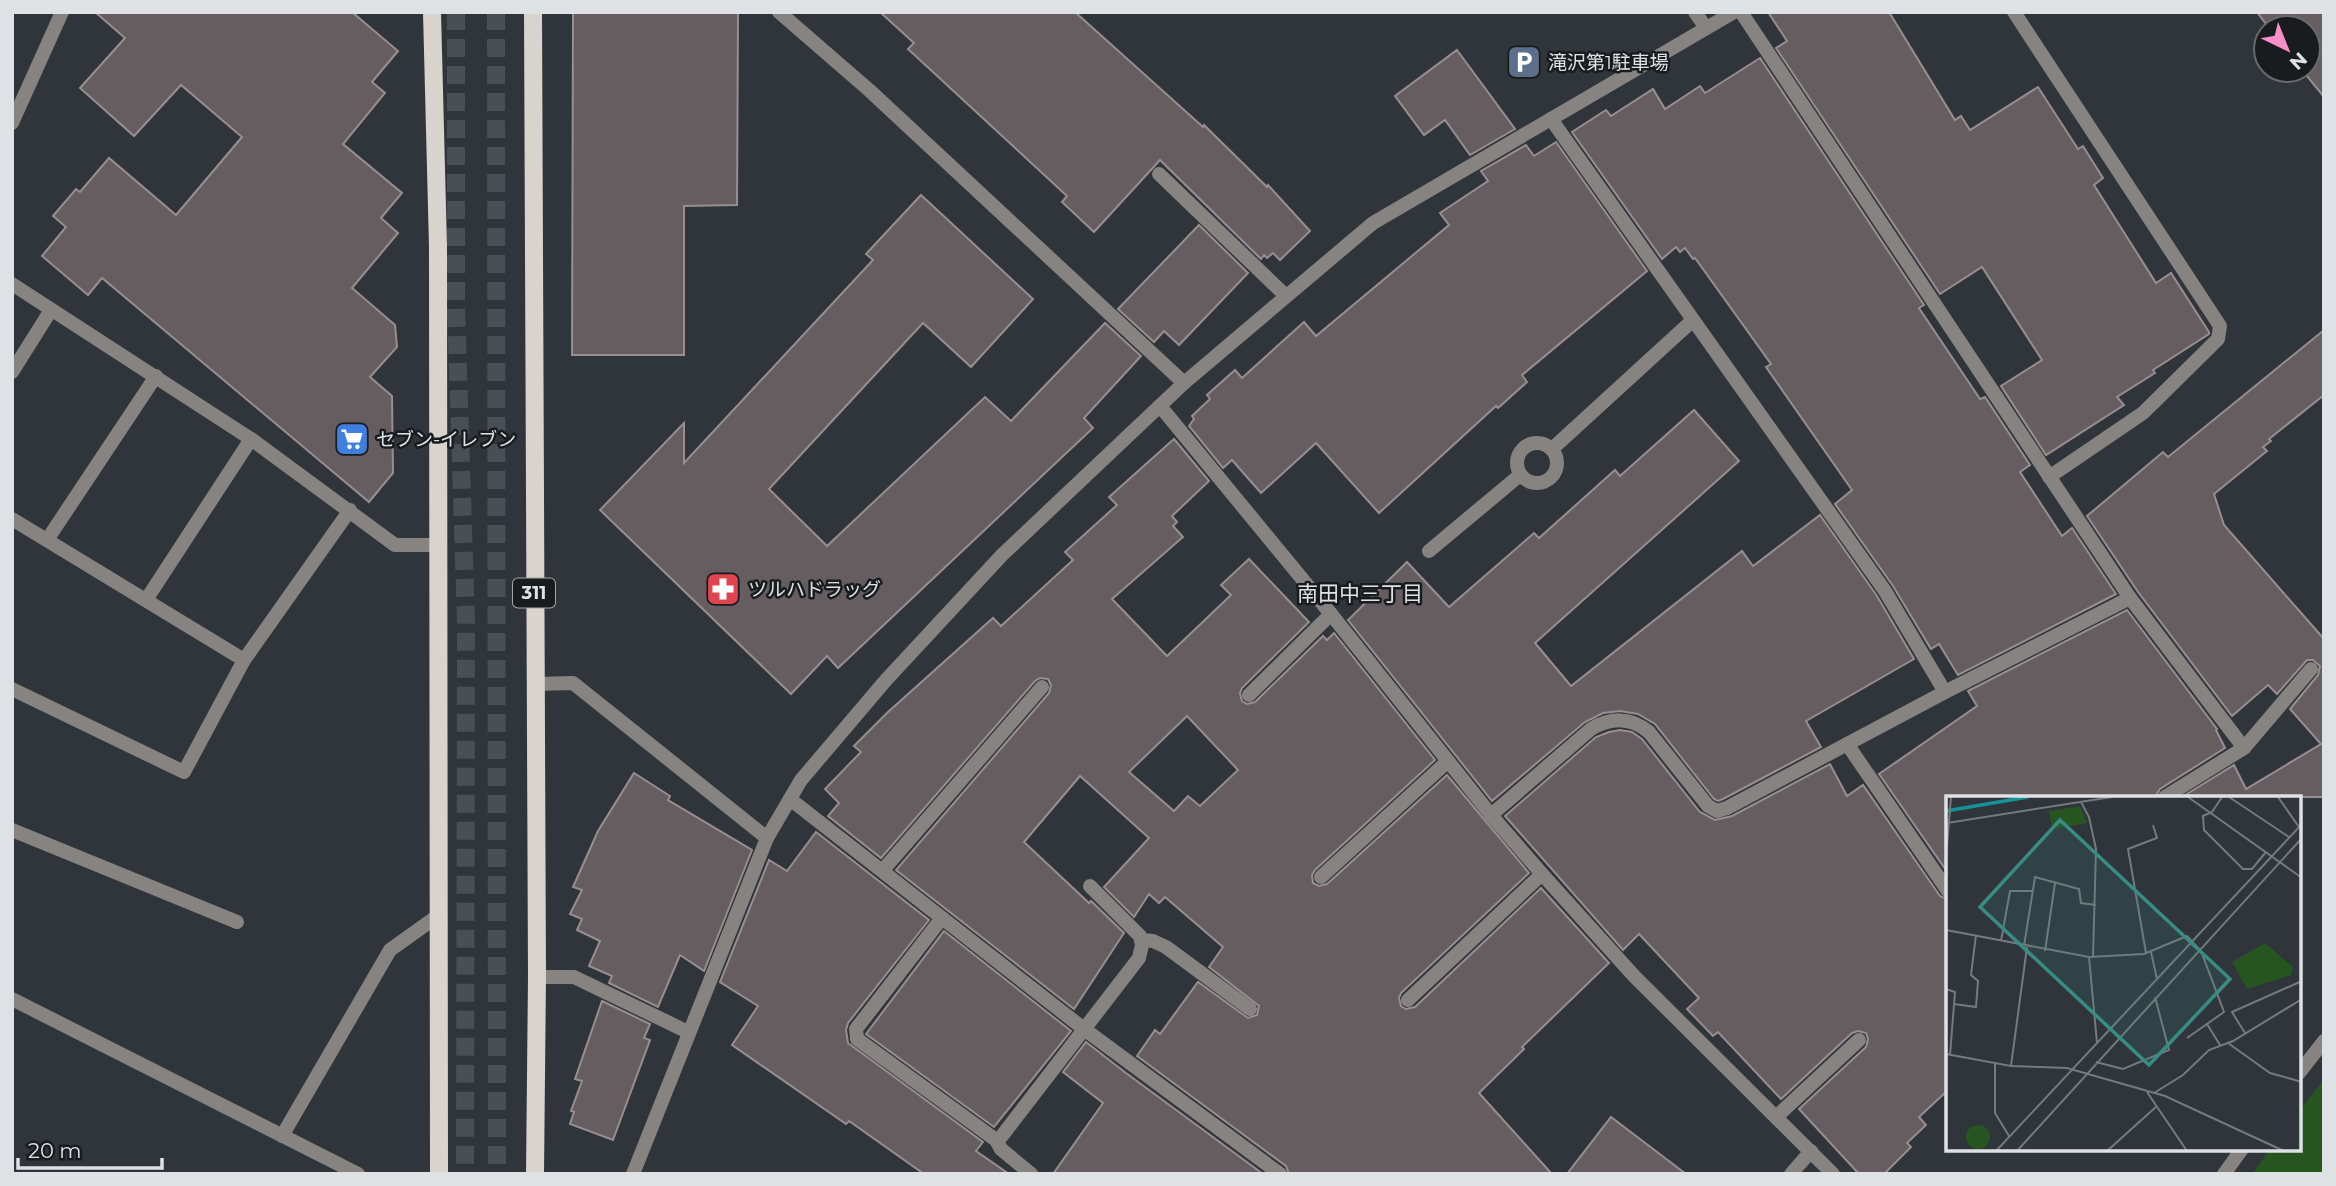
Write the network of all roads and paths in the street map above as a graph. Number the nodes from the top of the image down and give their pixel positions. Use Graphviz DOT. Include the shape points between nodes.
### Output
graph roads {
  1 [pos="62,12"];
  2 [pos="432,12"];
  3 [pos="533,12"];
  4 [pos="779,12"];
  5 [pos="1695,12"];
  6 [pos="1734,12"];
  7 [pos="1741,12"];
  8 [pos="2014,12"];
  9 [pos="1706,28"];
  10 [pos="1551,119"];
  11 [pos="12,123"];
  12 [pos="1159,174"];
  13 [pos="12,284"];
  14 [pos="1286,296"];
  15 [pos="51,310"];
  16 [pos="1693,320"];
  17 [pos="12,372"];
  18 [pos="156,376"];
  19 [pos="1184,383"];
  20 [pos="1160,406"];
  21 [pos="251,439"];
  22 [pos="1552,449"];
  23 [pos="1520,475"];
  24 [pos="2049,477"];
  25 [pos="349,510"];
  26 [pos="12,519"];
  27 [pos="47,540"];
  28 [pos="438,545"];
  29 [pos="1430,551"];
  30 [pos="2130,598"];
  31 [pos="146,600"];
  32 [pos="1331,614"];
  33 [pos="244,660"];
  34 [pos="2311,669"];
  35 [pos="535,684"];
  36 [pos="1042,687"];
  37 [pos="12,689"];
  38 [pos="1945,692"];
  39 [pos="1249,695"];
  40 [pos="1847,744"];
  41 [pos="2244,748"];
  42 [pos="1448,761"];
  43 [pos="2167,796"];
  44 [pos="790,799"];
  45 [pos="1491,815"];
  46 [pos="12,830"];
  47 [pos="767,838"];
  48 [pos="883,870"];
  49 [pos="1542,874"];
  50 [pos="1321,877"];
  51 [pos="1090,886"];
  52 [pos="1946,888"];
  53 [pos="439,915"];
  54 [pos="942,918"];
  55 [pos="237,922"];
  56 [pos="1141,940"];
  57 [pos="537,977"];
  58 [pos="12,999"];
  59 [pos="1408,1000"];
  60 [pos="1250,1009"];
  61 [pos="1084,1030"];
  62 [pos="688,1032"];
  63 [pos="1859,1040"];
  64 [pos="2324,1041"];
  65 [pos="2301,1070"];
  66 [pos="1776,1117"];
  67 [pos="282,1136"];
  68 [pos="996,1140"];
  69 [pos="2241,1151"];
  70 [pos="1811,1152"];
  71 [pos="358,1174"];
  72 [pos="439,1174"];
  73 [pos="535,1174"];
  74 [pos="632,1174"];
  75 [pos="1031,1174"];
  76 [pos="1280,1174"];
  77 [pos="1791,1174"];
  78 [pos="1833,1174"];
  79 [pos="2224,1174"];
  1 -- 11 [label="street"];
  2 -- 28 [label="main road"];
  3 -- 35 [label="main road, 311"];
  4 -- 19 [label="street"];
  5 -- 9 [label="street"];
  6 -- 9 [label="street"];
  7 -- 24 [label="street"];
  8 -- 24 [label="street" via="2220,326 2218,339 2143,413"];
  9 -- 10 [label="street"];
  10 -- 14 [label="street" via="1373,223"];
  10 -- 16 [label="street"];
  12 -- 14 [label="street"];
  13 -- 15 [label="street"];
  14 -- 19 [label="street"];
  15 -- 17 [label="street"];
  15 -- 18 [label="street"];
  16 -- 22 [label="street"];
  16 -- 38 [label="street" via="1885,591"];
  18 -- 21 [label="street"];
  18 -- 27 [label="street"];
  19 -- 20 [label="street"];
  20 -- 32 [label="street"];
  20 -- 44 [label="street" via="1002,555 886,680"];
  21 -- 25 [label="street"];
  21 -- 31 [label="street"];
  22 -- 23 [label="street" via="1543,443 1525,447 1518,454"];
  22 -- 23 [label="street" via="1558,459 1552,478 1530,483"];
  23 -- 29 [label="street"];
  24 -- 30 [label="street"];
  25 -- 28 [label="street" via="395,545"];
  25 -- 33 [label="street"];
  26 -- 27 [label="street"];
  27 -- 31 [label="street"];
  28 -- 53 [label="main road"];
  30 -- 38 [label="street"];
  30 -- 41 [label="street"];
  31 -- 33 [label="street"];
  32 -- 39 [label="street"];
  32 -- 42 [label="street"];
  33 -- 37 [label="street" via="184,772"];
  34 -- 41 [label="street"];
  35 -- 47 [label="street" via="573,683"];
  35 -- 57 [label="main road, 311"];
  36 -- 48 [label="street"];
  38 -- 40 [label="street"];
  40 -- 45 [label="street" via="1717,811 1708,806 1649,732 1630,720 1611,720 1591,729"];
  40 -- 52 [label="street"];
  41 -- 43 [label="street"];
  42 -- 45 [label="street"];
  42 -- 50 [label="street"];
  44 -- 47 [label="street"];
  44 -- 48 [label="street"];
  45 -- 49 [label="street"];
  46 -- 55 [label="street"];
  47 -- 62 [label="street"];
  48 -- 54 [label="street"];
  49 -- 59 [label="street"];
  49 -- 66 [label="street" via="1634,976"];
  51 -- 56 [label="street"];
  53 -- 67 [label="street" via="390,950"];
  53 -- 72 [label="main road"];
  54 -- 61 [label="street"];
  54 -- 68 [label="street" via="855,1034"];
  56 -- 60 [label="street" via="1166,947"];
  56 -- 61 [label="street" via="1139,958"];
  57 -- 62 [label="street" via="574,977"];
  57 -- 73 [label="main road, 311"];
  58 -- 67 [label="street"];
  61 -- 68 [label="street"];
  61 -- 76 [label="street"];
  62 -- 74 [label="street"];
  63 -- 66 [label="street"];
  64 -- 65 [label="street"];
  66 -- 70 [label="street"];
  67 -- 71 [label="street"];
  68 -- 75 [label="street"];
  69 -- 79 [label="street"];
  70 -- 77 [label="street"];
  70 -- 78 [label="street"];
}
